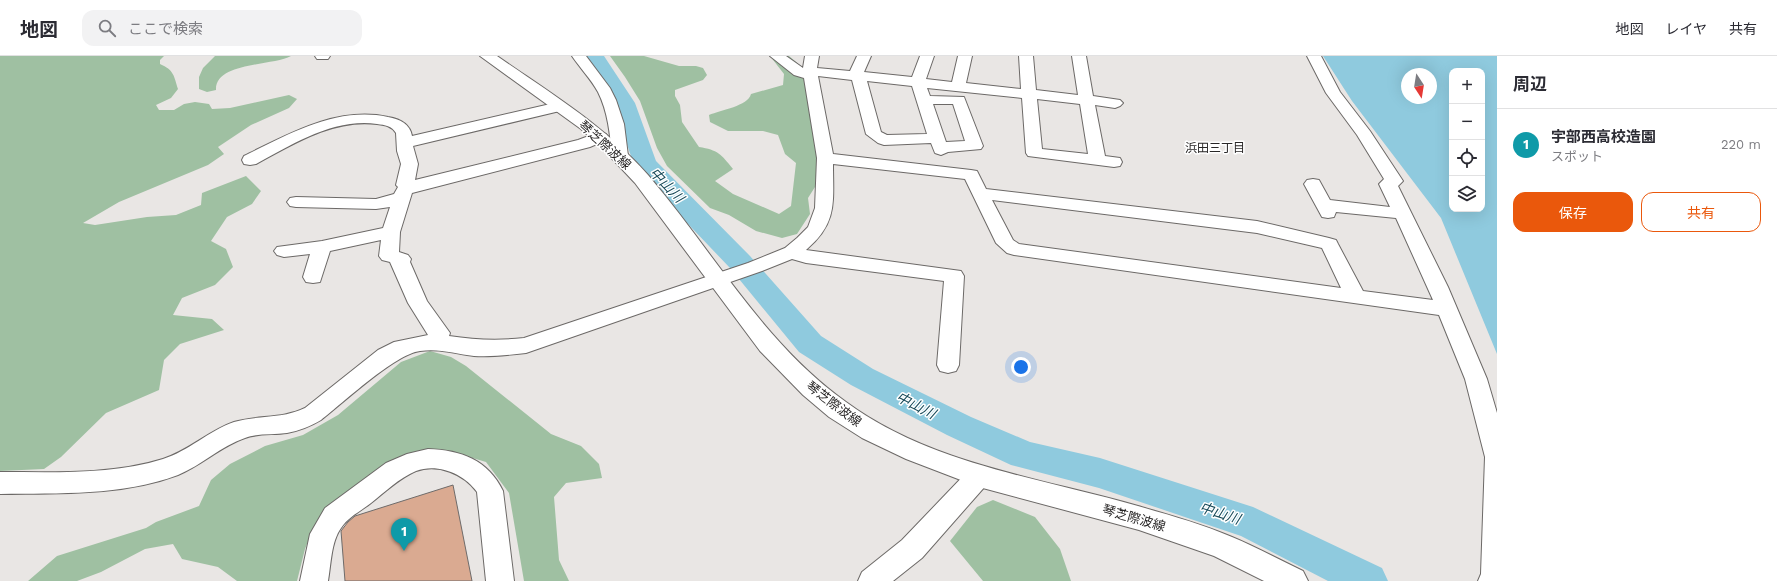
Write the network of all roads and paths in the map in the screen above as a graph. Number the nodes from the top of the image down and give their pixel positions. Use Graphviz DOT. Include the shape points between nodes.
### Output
graph roads {
  1 [pos="487,56"];
  2 [pos="579,56"];
  3 [pos="777,56"];
  4 [pos="864,56"];
  5 [pos="927,56"];
  6 [pos="965,56"];
  7 [pos="1026,56"];
  8 [pos="1079,56"];
  9 [pos="1314,56"];
  10 [pos="811,68"];
  11 [pos="859,76"];
  12 [pos="918,82"];
  13 [pos="958,87"];
  14 [pos="1028,94"];
  15 [pos="924,100"];
  16 [pos="1086,100"];
  17 [pos="1115,103"];
  18 [pos="559,107"];
  19 [pos="600,137"];
  20 [pos="405,143"];
  21 [pos="941,148"];
  22 [pos="620,156"];
  23 [pos="825,158"];
  24 [pos="250,160"];
  25 [pos="1097,160"];
  26 [pos="1114,162"];
  27 [pos="1313,184"];
  28 [pos="405,192"];
  29 [pos="980,193"];
  30 [pos="296,202"];
  31 [pos="1404,214"];
  32 [pos="391,232"];
  33 [pos="322,247"];
  34 [pos="284,251"];
  35 [pos="792,252"];
  36 [pos="313,277"];
  37 [pos="727,277"];
  38 [pos="1356,297"];
  39 [pos="1448,309"];
  40 [pos="437,342"];
  41 [pos="948,365"];
  42 [pos="979,476"];
  43 [pos="0,483"];
  44 [pos="314,581"];
  45 [pos="500,581"];
  46 [pos="872,581"];
  47 [pos="1293,581"];
  48 [pos="1492,581"];
  1 -- 18 [label="main road, 琴芝際波線"];
  2 -- 22 [label="street" via="604,91 610,104 618,129"];
  3 -- 10 [label="street" via="799,72"];
  4 -- 11 [label="street" via="857,72"];
  5 -- 12 [label="street"];
  6 -- 13 [label="street"];
  7 -- 14 [label="street"];
  8 -- 16 [label="street"];
  9 -- 31 [label="street" via="1333,93 1364,134 1394,181 1388,184"];
  10 -- 11 [label="street"];
  10 -- 23 [label="street"];
  11 -- 12 [label="street"];
  11 -- 21 [label="street" via="874,134 884,140"];
  12 -- 13 [label="street"];
  12 -- 15 [label="street"];
  13 -- 14 [label="street"];
  14 -- 16 [label="street"];
  14 -- 25 [label="street" via="1034,152"];
  15 -- 21 [label="street"];
  15 -- 21 [label="street" via="959,100 975,146"];
  16 -- 17 [label="street"];
  16 -- 25 [label="street"];
  18 -- 19 [label="main road, 琴芝際波線"];
  18 -- 20 [label="street"];
  19 -- 22 [label="main road, 琴芝際波線"];
  19 -- 28 [label="street" via="584,144"];
  20 -- 24 [label="street" via="404,132 399,126 380,119 351,119 322,126"];
  20 -- 28 [label="street" via="409,170"];
  22 -- 37 [label="main road, 琴芝際波線"];
  23 -- 29 [label="street" via="971,175"];
  23 -- 35 [label="street" via="824,208 820,220 816,230"];
  25 -- 26 [label="street"];
  27 -- 31 [label="street" via="1326,209"];
  28 -- 30 [label="street" via="389,202 376,204"];
  28 -- 32 [label="street"];
  29 -- 38 [label="street" via="1005,243 1014,249"];
  29 -- 38 [label="street" via="1257,227 1329,244"];
  31 -- 39 [label="street"];
  32 -- 33 [label="street"];
  32 -- 40 [label="street" via="389,256 401,259 400,262 418,303 439,333"];
  33 -- 34 [label="street"];
  33 -- 36 [label="street"];
  35 -- 37 [label="street"];
  35 -- 41 [label="street" via="806,257 954,276"];
  37 -- 40 [label="street" via="526,345 474,348"];
  37 -- 42 [label="main road, 琴芝際波線" via="768,345 812,389 838,410 871,431 915,452"];
  38 -- 39 [label="street"];
  39 -- 48 [label="street" via="1476,380 1497,457 1495,574"];
  40 -- 43 [label="street" via="419,342 391,353 303,420 285,425 247,428 230,434 170,466 139,475 82,481"];
  42 -- 46 [label="street" via="912,549"];
  42 -- 47 [label="main road, 琴芝際波線" via="1180,531 1223,546"];
  44 -- 45 [label="street" via="324,533 332,519 400,466 421,459 440,458 464,466 483,478 490,491"];
}
